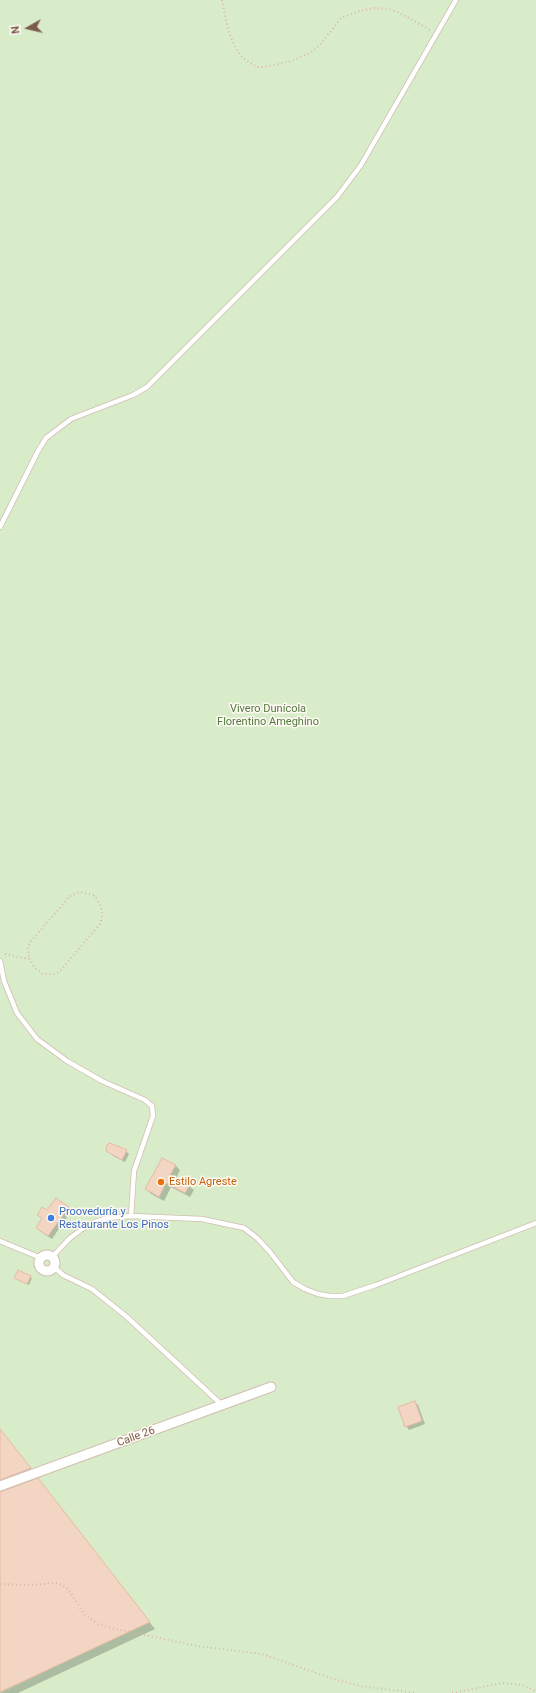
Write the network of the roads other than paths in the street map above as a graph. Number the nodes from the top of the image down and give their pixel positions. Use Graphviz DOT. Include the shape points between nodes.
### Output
graph roads {
  1 [pos="456,0"];
  2 [pos="0,527"];
  3 [pos="0,961"];
  4 [pos="131,1216"];
  5 [pos="536,1223"];
  6 [pos="0,1241"];
  7 [pos="52,1257"];
  8 [pos="41,1258"];
  9 [pos="54,1267"];
  10 [pos="271,1387"];
  11 [pos="224,1406"];
  12 [pos="0,1486"];
  1 -- 2 [label="lane" via="361,165 337,197 147,387 72,419 46,438"];
  3 -- 4 [label="lane" via="4,981 17,1013 37,1039 67,1061 102,1081 145,1100 152,1106 153,1116 134,1171"];
  4 -- 5 [label="lane" via="202,1219 244,1228 258,1238 293,1282 318,1294 330,1296 356,1292"];
  4 -- 7 [label="lane" via="108,1218 89,1224 70,1238"];
  6 -- 8 [label="lane"];
  7 -- 8 [label="street" via="48,1255"];
  7 -- 9 [label="street" via="56,1263"];
  8 -- 9 [label="street" via="39,1266 43,1270 48,1271"];
  9 -- 11 [label="lane" via="63,1276 92,1289 127,1316"];
  10 -- 11 [label="street, Calle 26"];
  11 -- 12 [label="street, Calle 26"];
}
